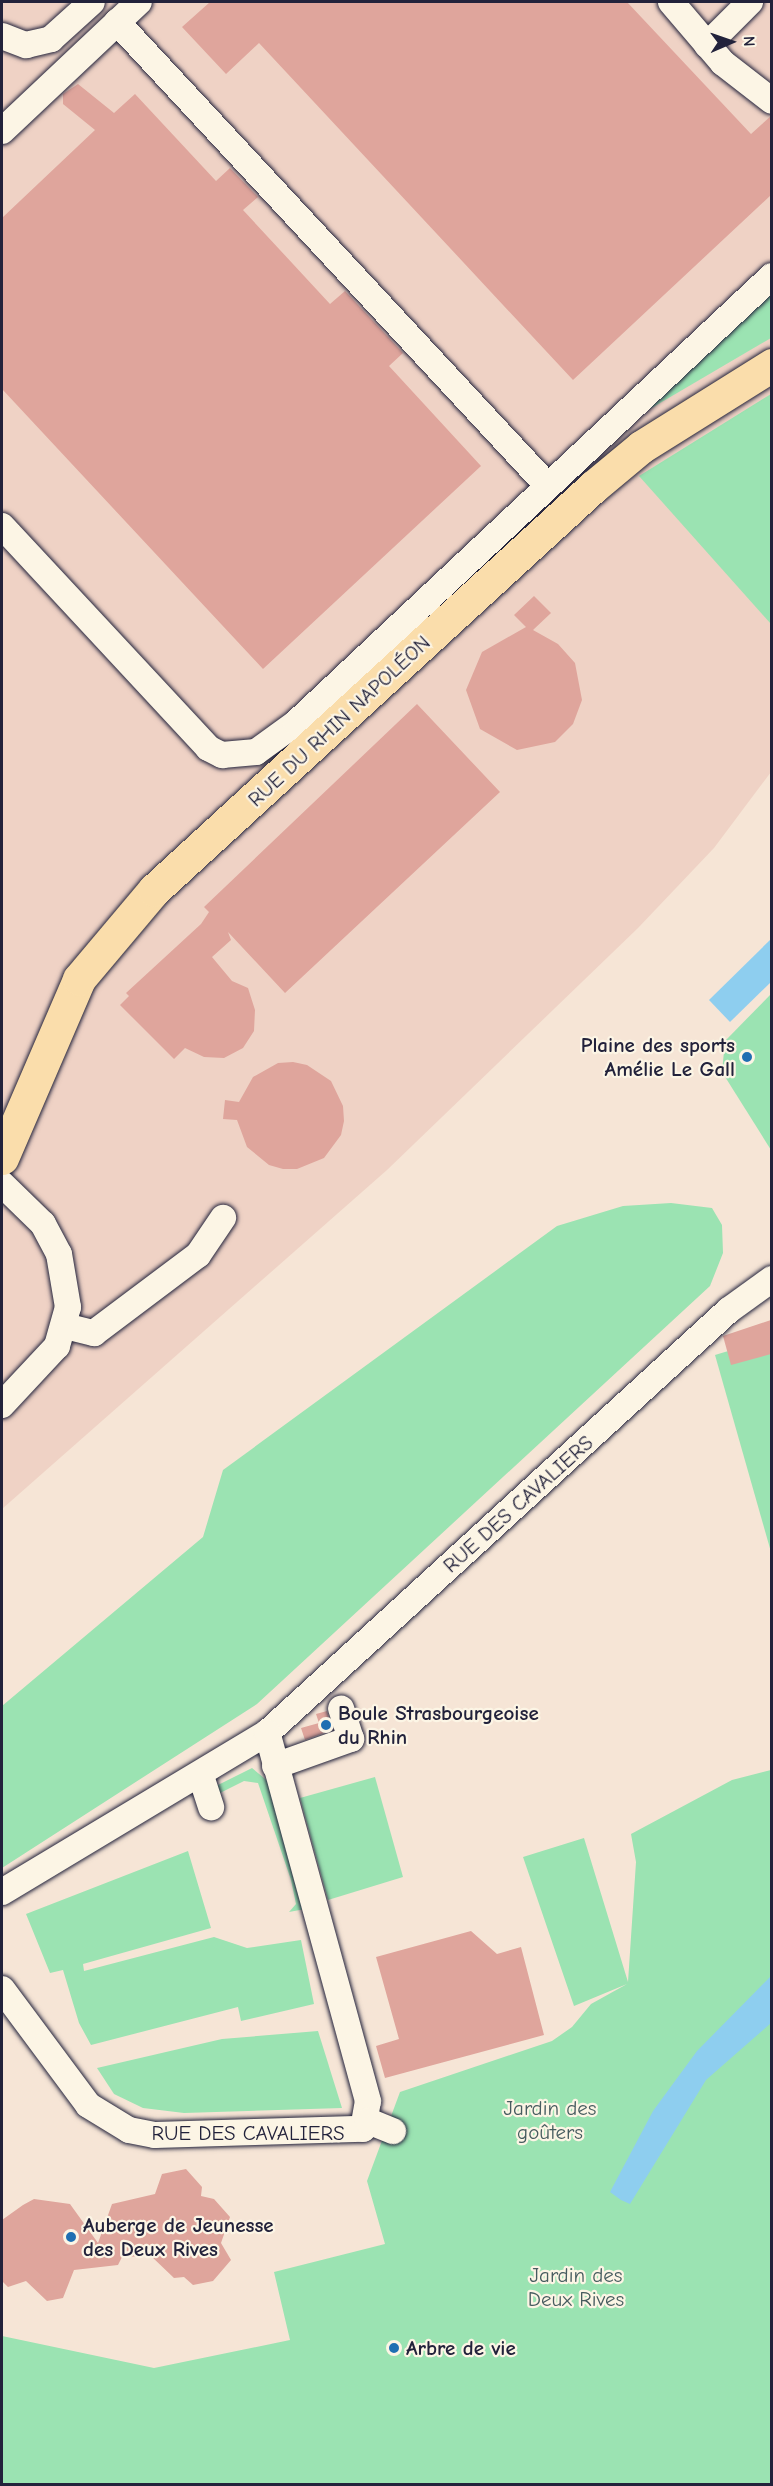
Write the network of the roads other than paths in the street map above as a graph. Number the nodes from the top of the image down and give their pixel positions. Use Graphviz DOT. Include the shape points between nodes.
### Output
graph roads {
  1 [pos="92,2"];
  2 [pos="139,2"];
  3 [pos="671,2"];
  4 [pos="750,2"];
  5 [pos="764,2"];
  6 [pos="771,8"];
  7 [pos="117,22"];
  8 [pos="2,36"];
  9 [pos="706,45"];
  10 [pos="771,101"];
  11 [pos="2,131"];
  12 [pos="771,276"];
  13 [pos="771,365"];
  14 [pos="546,484"];
  15 [pos="2,526"];
  16 [pos="2,1158"];
  17 [pos="2,1184"];
  18 [pos="224,1218"];
  19 [pos="771,1280"];
  20 [pos="65,1326"];
  21 [pos="2,1405"];
  22 [pos="341,1709"];
  23 [pos="267,1732"];
  24 [pos="275,1766"];
  25 [pos="201,1776"];
  26 [pos="211,1807"];
  27 [pos="2,1892"];
  28 [pos="2,1989"];
  29 [pos="368,2121"];
  30 [pos="393,2131"];
  1 -- 8 [label="street" via="51,39 26,45"];
  2 -- 7 [label="street"];
  3 -- 9 [label="street"];
  4 -- 9 [label="street"];
  5 -- 6 [label="street"];
  7 -- 11 [label="street"];
  7 -- 14 [label="street"];
  9 -- 10 [label="street"];
  12 -- 14 [label="street"];
  13 -- 16 [label="main road, RUE DU RHIN NAPOLÉON" via="650,441 593,487 154,890 79,979"];
  14 -- 15 [label="street" via="296,723 273,743 240,756 208,748"];
  17 -- 20 [label="street" via="43,1224 59,1254 67,1286"];
  18 -- 20 [label="street" via="198,1255 94,1333"];
  19 -- 23 [label="street, RUE DES CAVALIERS" via="729,1310"];
  20 -- 21 [label="street" via="44,1363"];
  22 -- 24 [label="street" via="351,1739"];
  23 -- 24 [label="street, RUE DES CAVALIERS"];
  23 -- 25 [label="street, RUE DES CAVALIERS"];
  24 -- 29 [label="street, RUE DES CAVALIERS" via="328,1928 368,2102"];
  25 -- 26 [label="street"];
  25 -- 27 [label="street, RUE DES CAVALIERS"];
  28 -- 29 [label="street, RUE DES CAVALIERS" via="102,2117 129,2130 155,2135 358,2132"];
  29 -- 30 [label="street"];
}
